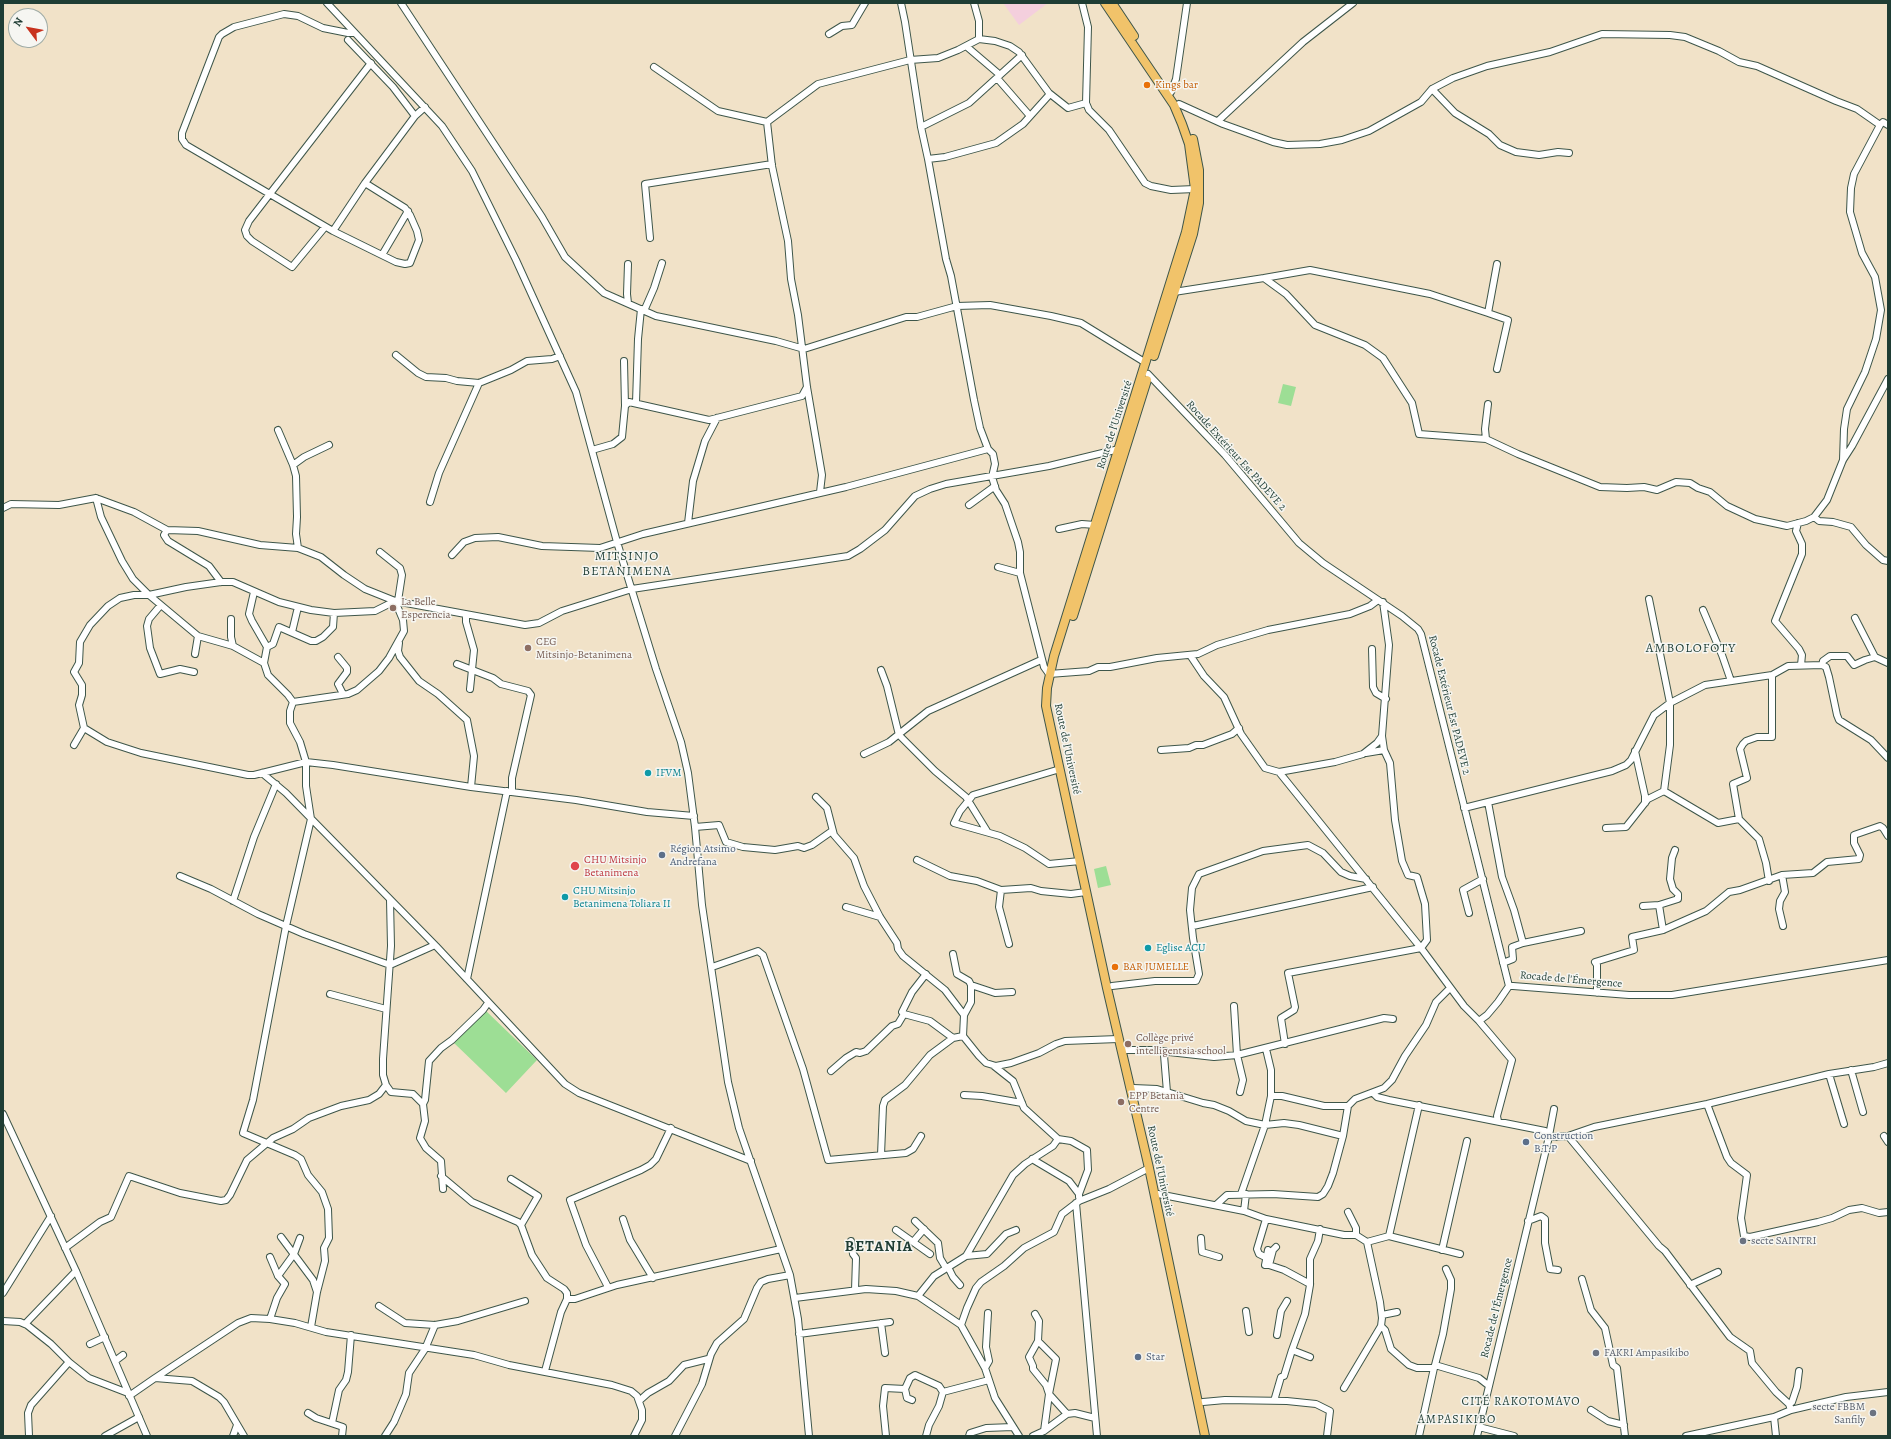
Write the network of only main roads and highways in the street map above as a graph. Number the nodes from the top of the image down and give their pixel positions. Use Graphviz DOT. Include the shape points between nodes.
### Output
graph roads {
  1 [pos="1105,3"];
  2 [pos="1112,3"];
  3 [pos="1065,631"];
  4 [pos="1052,673"];
  5 [pos="1205,1436"];
  6 [pos="1210,1436"];
  1 -- 3 [label="main road, Route de l'Université" via="1174,105 1189,144 1194,190 1186,232 1095,525"];
  2 -- 3 [label="main road, Route de l'Université" via="1179,104 1188,122 1199,170 1200,190 1193,234"];
  3 -- 4 [label="main road, Route de l'Université"];
  4 -- 5 [label="main road, Route de l'Université" via="1046,706 1118,1039 1149,1168"];
  4 -- 6 [label="main road, Route de l'Université" via="1051,705"];
}
